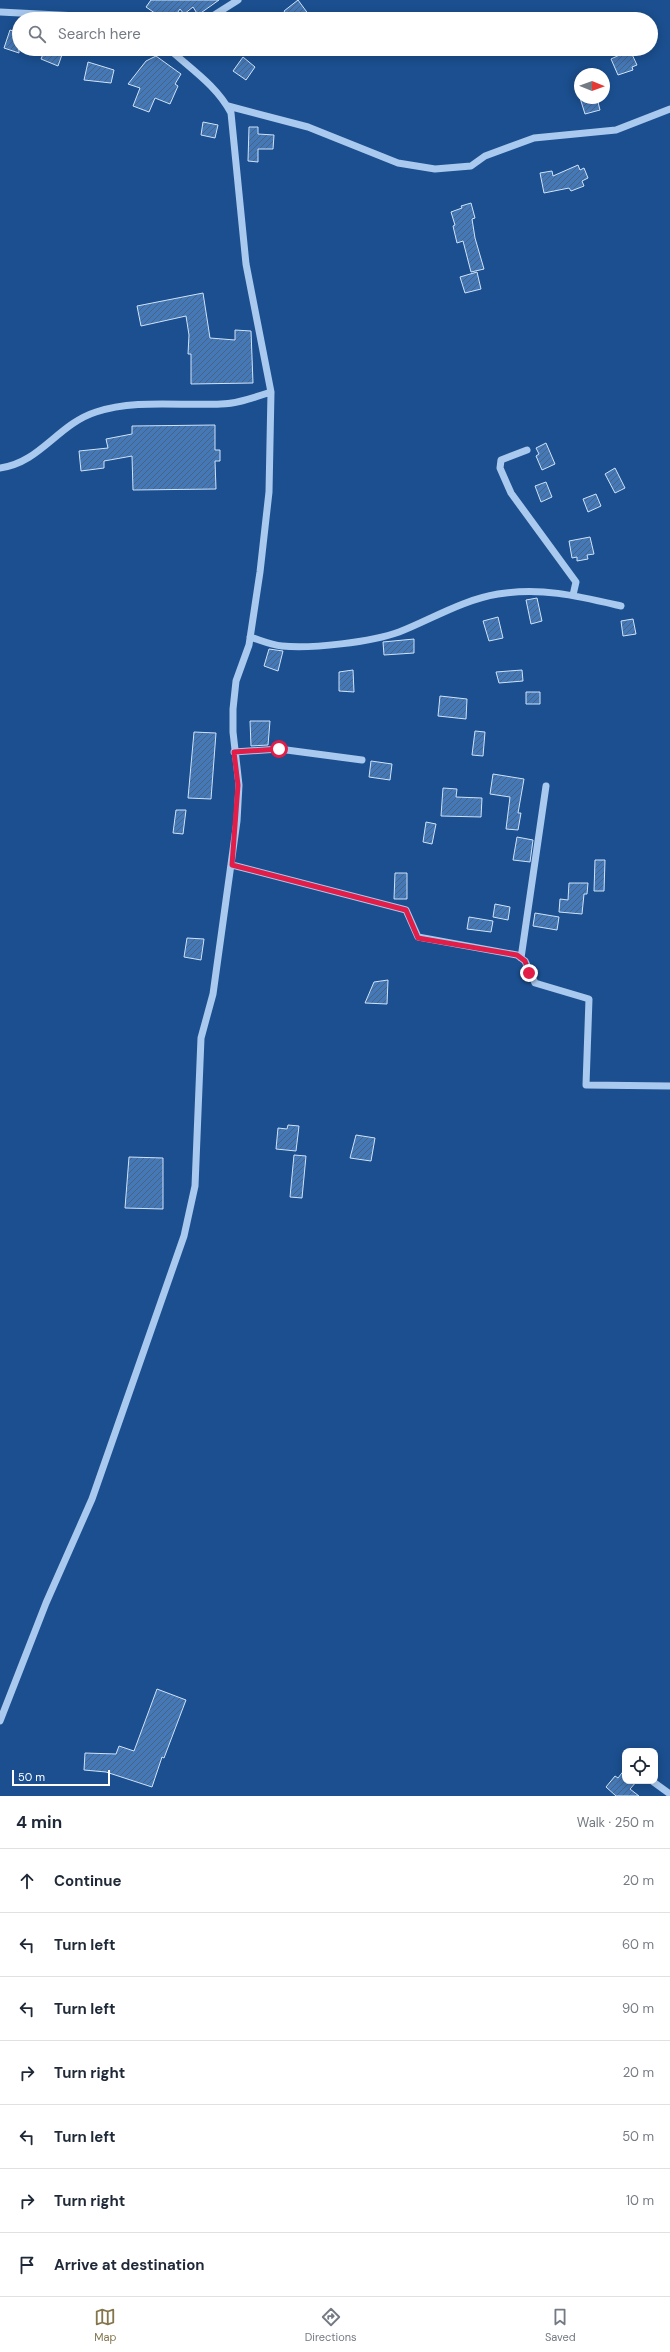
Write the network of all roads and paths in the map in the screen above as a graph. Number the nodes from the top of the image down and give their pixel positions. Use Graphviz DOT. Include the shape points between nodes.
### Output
graph roads {
  1 [pos="238,0"];
  2 [pos="0,12"];
  3 [pos="219,12"];
  4 [pos="12,13"];
  5 [pos="177,56"];
  6 [pos="228,106"];
  7 [pos="670,109"];
  8 [pos="271,392"];
  9 [pos="527,450"];
  10 [pos="0,468"];
  11 [pos="573,595"];
  12 [pos="621,606"];
  13 [pos="250,637"];
  14 [pos="234,752"];
  15 [pos="362,760"];
  16 [pos="546,786"];
  17 [pos="232,865"];
  18 [pos="521,958"];
  19 [pos="670,1086"];
  20 [pos="0,1721"];
  21 [pos="656,1784"];
  22 [pos="670,1794"];
  1 -- 3 [label="street"];
  2 -- 4 [label="street"];
  5 -- 6 [label="street" via="212,86"];
  6 -- 7 [label="street" via="308,126 398,163 435,169 471,166 485,156 534,138 616,130"];
  6 -- 8 [label="street" via="232,118 246,264"];
  8 -- 10 [label="street" via="243,401 222,404 132,406 95,412 62,430 29,458 12,466"];
  8 -- 13 [label="street" via="269,492"];
  9 -- 11 [label="street" via="501,460 500,468 511,493 576,582"];
  11 -- 12 [label="street"];
  11 -- 13 [label="street" via="534,591 498,594 473,600 442,611 398,632 365,641 299,647 280,646"];
  13 -- 14 [label="street" via="236,682"];
  14 -- 15 [label="street" via="279,749"];
  14 -- 17 [label="street" via="238,785"];
  16 -- 18 [label="street"];
  17 -- 18 [label="street" via="406,910 418,938 517,955"];
  17 -- 20 [label="street" via="214,994 202,1038 195,1186 184,1236 92,1499 46,1603"];
  18 -- 19 [label="street" via="525,961 535,983 589,1000 586,1085"];
  21 -- 22 [label="street"];
}
